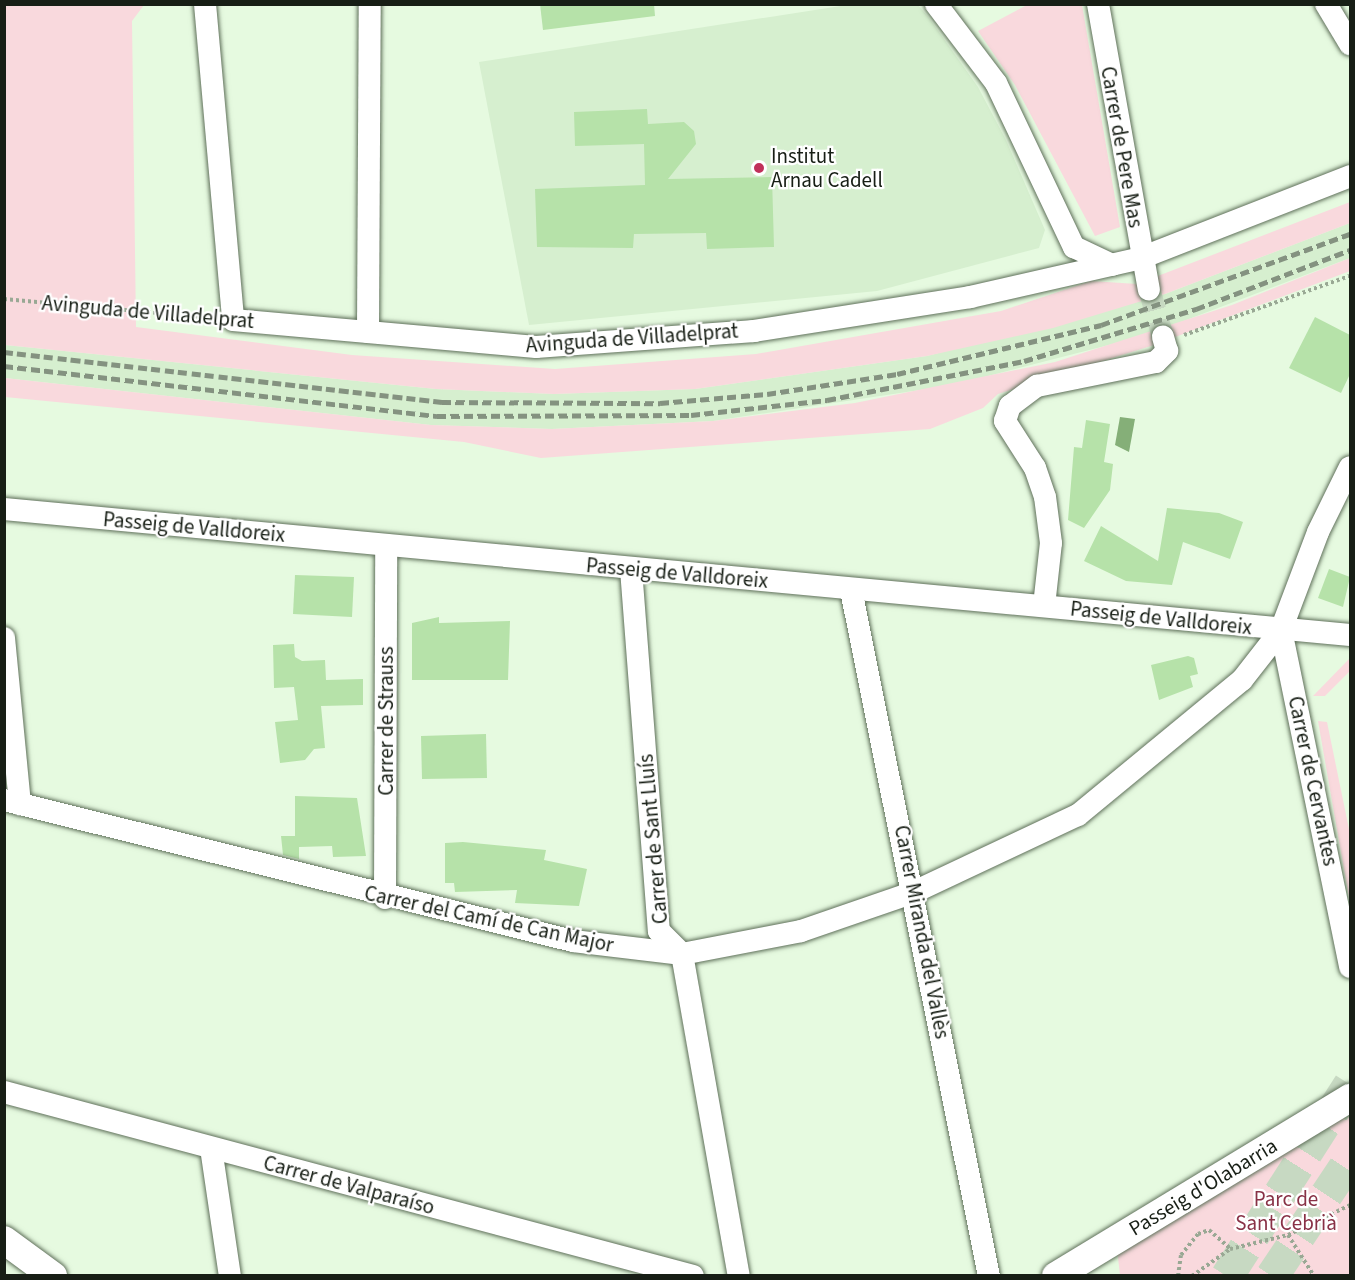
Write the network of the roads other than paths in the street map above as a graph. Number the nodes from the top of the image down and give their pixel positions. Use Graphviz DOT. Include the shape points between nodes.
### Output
graph roads {
  1 [pos="205,4"];
  2 [pos="370,4"];
  3 [pos="936,4"];
  4 [pos="1098,4"];
  5 [pos="1326,4"];
  6 [pos="1350,44"];
  7 [pos="1350,176"];
  8 [pos="1141,258"];
  9 [pos="1112,265"];
  10 [pos="1149,289"];
  11 [pos="368,332"];
  12 [pos="1171,341"];
  13 [pos="1350,467"];
  14 [pos="4,509"];
  15 [pos="386,545"];
  16 [pos="631,569"];
  17 [pos="851,590"];
  18 [pos="1044,606"];
  19 [pos="1281,630"];
  20 [pos="1350,635"];
  21 [pos="4,638"];
  22 [pos="12,802"];
  23 [pos="914,892"];
  24 [pos="385,898"];
  25 [pos="681,954"];
  26 [pos="1350,967"];
  27 [pos="4,1092"];
  28 [pos="1350,1098"];
  29 [pos="211,1148"];
  30 [pos="4,1240"];
  31 [pos="53,1275"];
  32 [pos="230,1275"];
  33 [pos="693,1275"];
  34 [pos="740,1275"];
  35 [pos="989,1275"];
  36 [pos="1056,1275"];
  1 -- 11 [label="street, Avinguda de Villadelprat" via="233,320"];
  2 -- 11 [label="street"];
  3 -- 9 [label="street" via="996,83 1074,247"];
  4 -- 8 [label="street, Carrer de Pere Mas"];
  5 -- 6 [label="street"];
  7 -- 8 [label="street"];
  8 -- 9 [label="street, Avinguda de Villadelprat"];
  8 -- 10 [label="street, Carrer de Pere Mas"];
  9 -- 11 [label="street, Avinguda de Villadelprat" via="970,297 754,331 536,347"];
  12 -- 18 [label="street" via="1156,362 1037,386 1010,406 1005,421 1035,468 1045,496 1051,543"];
  13 -- 19 [label="street" via="1318,532"];
  14 -- 15 [label="street, Passeig de Valldoreix"];
  15 -- 16 [label="street, Passeig de Valldoreix"];
  15 -- 24 [label="street, Carrer de Strauss"];
  16 -- 17 [label="street, Passeig de Valldoreix"];
  16 -- 25 [label="street, Carrer de Sant Lluís" via="659,931"];
  17 -- 18 [label="street, Passeig de Valldoreix"];
  17 -- 23 [label="street, Carrer Miranda del Vallès"];
  18 -- 19 [label="street, Passeig de Valldoreix"];
  19 -- 20 [label="street, Passeig de Valldoreix"];
  19 -- 23 [label="street, Carrer del Camí de Can Major" via="1242,680 1078,815"];
  19 -- 26 [label="street, Carrer de Cervantes"];
  21 -- 22 [label="street"];
  22 -- 24 [label="street, Carrer del Camí de Can Major"];
  23 -- 25 [label="street, Carrer del Camí de Can Major" via="801,931"];
  23 -- 35 [label="street, Carrer Miranda del Vallès"];
  24 -- 25 [label="street, Carrer del Camí de Can Major" via="573,941"];
  25 -- 34 [label="street"];
  27 -- 29 [label="street, Carrer de Valparaíso"];
  28 -- 36 [label="main road, Passeig d'Olabarria"];
  29 -- 32 [label="street"];
  29 -- 33 [label="street, Carrer de Valparaíso"];
  30 -- 31 [label="main road"];
}
